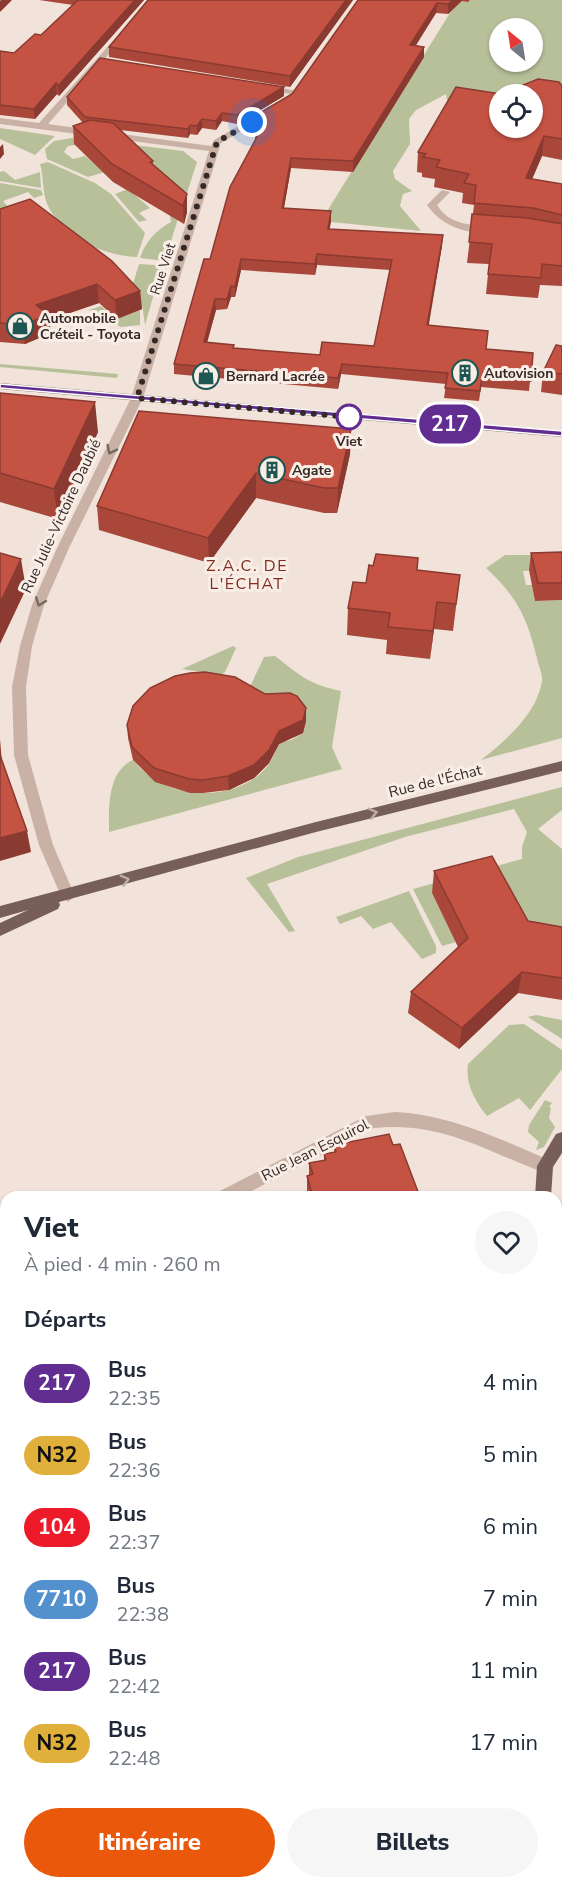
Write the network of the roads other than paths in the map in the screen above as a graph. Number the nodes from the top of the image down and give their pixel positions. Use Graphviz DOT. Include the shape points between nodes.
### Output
graph roads {
  1 [pos="131,23"];
  2 [pos="99,60"];
  3 [pos="110,62"];
  4 [pos="255,86"];
  5 [pos="287,102"];
  6 [pos="277,107"];
  7 [pos="0,121"];
  8 [pos="42,126"];
  9 [pos="216,149"];
  10 [pos="445,192"];
  11 [pos="504,231"];
  12 [pos="0,386"];
  13 [pos="137,398"];
  14 [pos="562,434"];
  15 [pos="562,766"];
  16 [pos="69,896"];
  17 [pos="0,912"];
  18 [pos="0,930"];
  19 [pos="562,1139"];
  20 [pos="546,1166"];
  21 [pos="236,1191"];
  22 [pos="544,1191"];
  1 -- 2 [label="street"];
  2 -- 3 [label="street"];
  2 -- 8 [label="street"];
  4 -- 5 [label="street" via="298,88"];
  6 -- 9 [label="street" via="217,142"];
  7 -- 8 [label="street"];
  8 -- 9 [label="street"];
  9 -- 13 [label="street, Rue Viet"];
  10 -- 11 [label="street" via="432,205 444,220"];
  12 -- 13 [label="main road"];
  13 -- 14 [label="main road"];
  13 -- 16 [label="street, Rue Julie-Victoire Daubié, one-way" via="38,605 19,687 21,755 46,845"];
  16 -- 15 [label="main road, Rue de l'Échat, one-way" via="316,827"];
  16 -- 17 [label="main road"];
  16 -- 18 [label="main road"];
  19 -- 20 [label="main road"];
  20 -- 21 [label="street, Rue Jean Esquirol" via="433,1120 398,1116 372,1120"];
  20 -- 22 [label="main road"];
}
